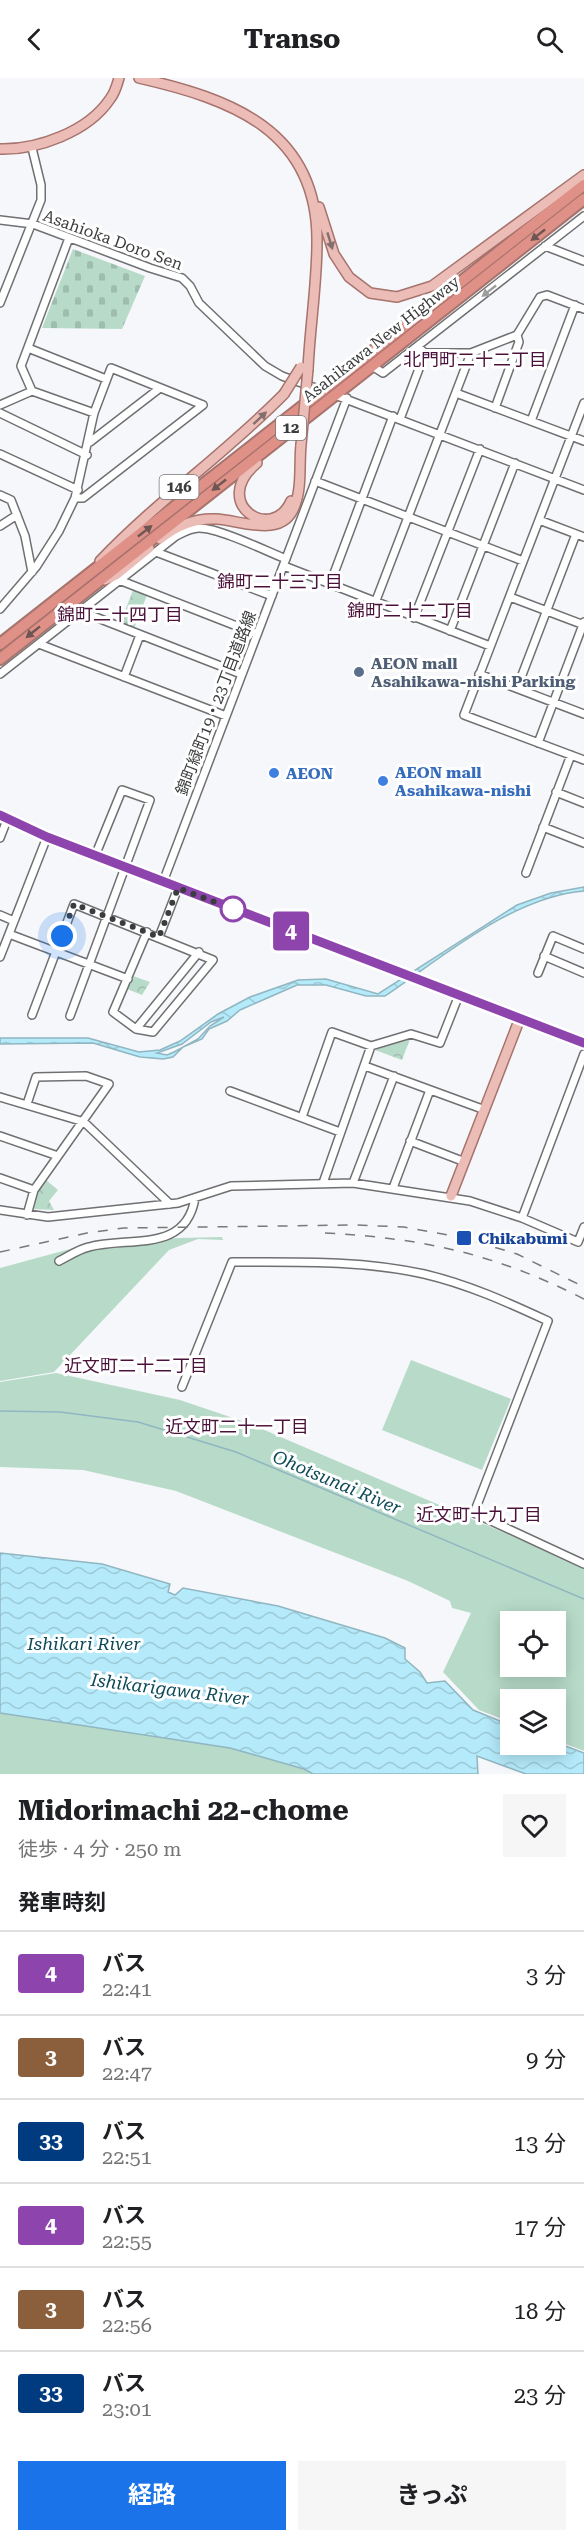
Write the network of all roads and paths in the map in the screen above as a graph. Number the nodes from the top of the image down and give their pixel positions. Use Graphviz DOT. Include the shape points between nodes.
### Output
graph roads {
  1 [pos="119,78"];
  2 [pos="139,78"];
  3 [pos="32,147"];
  4 [pos="0,149"];
  5 [pos="584,175"];
  6 [pos="584,185"];
  7 [pos="309,186"];
  8 [pos="584,199"];
  9 [pos="584,216"];
  10 [pos="0,220"];
  11 [pos="33,224"];
  12 [pos="69,238"];
  13 [pos="545,246"];
  14 [pos="584,261"];
  15 [pos="2,294"];
  16 [pos="0,303"];
  17 [pos="575,305"];
  18 [pos="584,308"];
  19 [pos="517,335"];
  20 [pos="417,347"];
  21 [pos="28,348"];
  22 [pos="425,353"];
  23 [pos="471,353"];
  24 [pos="372,366"];
  25 [pos="305,368"];
  26 [pos="106,379"];
  27 [pos="160,388"];
  28 [pos="32,391"];
  29 [pos="329,393"];
  30 [pos="456,393"];
  31 [pos="346,398"];
  32 [pos="584,403"];
  33 [pos="0,405"];
  34 [pos="319,407"];
  35 [pos="495,408"];
  36 [pos="0,413"];
  37 [pos="94,413"];
  38 [pos="397,418"];
  39 [pos="531,421"];
  40 [pos="440,434"];
  41 [pos="571,436"];
  42 [pos="584,441"];
  43 [pos="90,442"];
  44 [pos="480,449"];
  45 [pos="0,454"];
  46 [pos="87,455"];
  47 [pos="515,463"];
  48 [pos="298,478"];
  49 [pos="554,478"];
  50 [pos="315,481"];
  51 [pos="78,490"];
  52 [pos="584,490"];
  53 [pos="0,495"];
  54 [pos="75,498"];
  55 [pos="362,499"];
  56 [pos="17,515"];
  57 [pos="408,517"];
  58 [pos="539,520"];
  59 [pos="0,526"];
  60 [pos="448,532"];
  61 [pos="580,535"];
  62 [pos="483,545"];
  63 [pos="156,552"];
  64 [pos="524,561"];
  65 [pos="285,562"];
  66 [pos="32,572"];
  67 [pos="119,580"];
  68 [pos="77,584"];
  69 [pos="330,584"];
  70 [pos="92,586"];
  71 [pos="272,596"];
  72 [pos="510,597"];
  73 [pos="375,603"];
  74 [pos="0,609"];
  75 [pos="546,610"];
  76 [pos="80,611"];
  77 [pos="414,618"];
  78 [pos="584,624"];
  79 [pos="450,631"];
  80 [pos="257,634"];
  81 [pos="140,635"];
  82 [pos="0,644"];
  83 [pos="39,644"];
  84 [pos="490,646"];
  85 [pos="0,659"];
  86 [pos="0,674"];
  87 [pos="241,674"];
  88 [pos="479,674"];
  89 [pos="124,677"];
  90 [pos="517,688"];
  91 [pos="554,703"];
  92 [pos="584,714"];
  93 [pos="226,716"];
  94 [pos="538,743"];
  95 [pos="571,755"];
  96 [pos="584,760"];
  97 [pos="556,792"];
  98 [pos="584,803"];
  99 [pos="4,818"];
  100 [pos="543,827"];
  101 [pos="47,837"];
  102 [pos="0,838"];
  103 [pos="584,843"];
  104 [pos="95,856"];
  105 [pos="126,868"];
  106 [pos="526,873"];
  107 [pos="163,882"];
  108 [pos="178,888"];
  109 [pos="0,915"];
  110 [pos="107,917"];
  111 [pos="14,921"];
  112 [pos="147,932"];
  113 [pos="9,934"];
  114 [pos="159,937"];
  115 [pos="584,949"];
  116 [pos="56,952"];
  117 [pos="199,952"];
  118 [pos="544,956"];
  119 [pos="0,957"];
  120 [pos="90,965"];
  121 [pos="538,973"];
  122 [pos="584,973"];
  123 [pos="128,979"];
  124 [pos="459,996"];
  125 [pos="32,1015"];
  126 [pos="70,1016"];
  127 [pos="520,1018"];
  128 [pos="136,1029"];
  129 [pos="584,1043"];
  130 [pos="371,1046"];
  131 [pos="584,1054"];
  132 [pos="365,1066"];
  133 [pos="393,1076"];
  134 [pos="430,1090"];
  135 [pos="230,1091"];
  136 [pos="0,1097"];
  137 [pos="27,1104"];
  138 [pos="485,1110"];
  139 [pos="302,1117"];
  140 [pos="84,1122"];
  141 [pos="340,1132"];
  142 [pos="0,1136"];
  143 [pos="410,1141"];
  144 [pos="58,1156"];
  145 [pos="465,1162"];
  146 [pos="0,1178"];
  147 [pos="323,1183"];
  148 [pos="353,1183"];
  149 [pos="393,1188"];
  150 [pos="34,1190"];
  151 [pos="451,1196"];
  152 [pos="195,1198"];
  153 [pos="170,1204"];
  154 [pos="0,1210"];
  155 [pos="27,1215"];
  156 [pos="522,1218"];
  157 [pos="584,1227"];
  158 [pos="59,1261"];
  159 [pos="182,1387"];
  160 [pos="584,1564"];
  1 -- 3 [label="main road" via="102,109 69,132"];
  2 -- 7 [label="main road, 146" via="208,97 252,116 284,143"];
  3 -- 4 [label="main road"];
  3 -- 11 [label="street" via="41,185 41,200"];
  7 -- 5 [label="main road, 146, one-way" via="340,267 370,293 397,297 432,286"];
  6 -- 29 [label="highway, Asahikawa New Highway / 12"];
  7 -- 25 [label="main road, 146" via="318,241"];
  8 -- 24 [label="highway, Asahikawa New Highway / 12, one-way"];
  9 -- 13 [label="street"];
  10 -- 11 [label="street"];
  11 -- 12 [label="street, Asahioka Doro Sen"];
  11 -- 15 [label="street, Asahioka Doro Sen"];
  12 -- 21 [label="street"];
  12 -- 29 [label="street, Asahioka Doro Sen" via="182,278 199,303 265,366"];
  13 -- 14 [label="street"];
  13 -- 20 [label="street, one-way"];
  15 -- 16 [label="street, Asahioka Doro Sen"];
  17 -- 18 [label="street"];
  17 -- 19 [label="street" via="547,295 540,297"];
  17 -- 39 [label="street"];
  19 -- 23 [label="street"];
  19 -- 35 [label="street" via="519,342"];
  20 -- 22 [label="street"];
  20 -- 24 [label="street" via="383,373"];
  21 -- 26 [label="street"];
  21 -- 28 [label="street" via="21,366"];
  22 -- 23 [label="street"];
  22 -- 38 [label="street"];
  23 -- 30 [label="street"];
  24 -- 29 [label="highway, Asahikawa New Highway / 12"];
  25 -- 48 [label="main road, 146, bridge"];
  68 -- 25 [label="main road, 146, one-way, bridge" via="132,527 260,418"];
  26 -- 27 [label="street" via="111,368"];
  26 -- 37 [label="street"];
  27 -- 43 [label="street"];
  27 -- 54 [label="street" via="203,405 83,498"];
  28 -- 33 [label="street"];
  28 -- 37 [label="street"];
  29 -- 31 [label="street"];
  29 -- 34 [label="highway, Asahikawa New Highway / 12"];
  68 -- 29 [label="highway, Asahikawa New Highway / 12, one-way"];
  30 -- 35 [label="street"];
  30 -- 40 [label="street"];
  31 -- 38 [label="street"];
  31 -- 50 [label="street, 錦町緑町19・23丁目道路線"];
  32 -- 41 [label="street"];
  34 -- 48 [label="main road, 146" via="250,469 238,491 240,501 254,518 270,519 288,508"];
  34 -- 70 [label="highway, Asahikawa New Highway / 12, one-way"];
  35 -- 39 [label="street"];
  36 -- 46 [label="street"];
  37 -- 43 [label="street"];
  38 -- 40 [label="street"];
  38 -- 55 [label="street"];
  39 -- 41 [label="street"];
  40 -- 44 [label="street"];
  40 -- 57 [label="street"];
  41 -- 42 [label="street"];
  41 -- 49 [label="street"];
  43 -- 46 [label="street"];
  44 -- 47 [label="street"];
  44 -- 60 [label="street"];
  45 -- 51 [label="street"];
  46 -- 51 [label="street"];
  47 -- 49 [label="street"];
  47 -- 62 [label="street"];
  48 -- 70 [label="main road, 146" via="295,507 282,521 260,526 215,519 190,522 165,535 116,575"];
  49 -- 52 [label="street"];
  49 -- 58 [label="street"];
  50 -- 55 [label="street"];
  50 -- 65 [label="street, 錦町緑町19・23丁目道路線"];
  51 -- 54 [label="street"];
  53 -- 56 [label="street" via="11,500"];
  54 -- 66 [label="street"];
  55 -- 57 [label="street"];
  55 -- 69 [label="street"];
  56 -- 59 [label="street"];
  56 -- 66 [label="street"];
  57 -- 60 [label="street"];
  57 -- 73 [label="street"];
  58 -- 61 [label="street"];
  58 -- 64 [label="street"];
  60 -- 62 [label="street"];
  60 -- 77 [label="street"];
  61 -- 75 [label="street"];
  62 -- 64 [label="street"];
  62 -- 79 [label="street"];
  63 -- 65 [label="street" via="176,536 200,528"];
  63 -- 67 [label="street"];
  63 -- 71 [label="street"];
  64 -- 72 [label="street"];
  65 -- 69 [label="street"];
  65 -- 71 [label="street, 錦町緑町19・23丁目道路線"];
  66 -- 74 [label="street"];
  67 -- 76 [label="street"];
  67 -- 80 [label="street"];
  68 -- 82 [label="highway, Asahikawa New Highway / 12"];
  69 -- 73 [label="street"];
  70 -- 85 [label="highway, Asahikawa New Highway / 12, one-way"];
  71 -- 80 [label="street, 錦町緑町19・23丁目道路線"];
  72 -- 75 [label="street"];
  72 -- 84 [label="street"];
  73 -- 77 [label="street"];
  75 -- 78 [label="street"];
  75 -- 90 [label="street"];
  76 -- 81 [label="street"];
  76 -- 83 [label="street"];
  77 -- 79 [label="street"];
  78 -- 91 [label="street"];
  79 -- 84 [label="street"];
  80 -- 87 [label="street, 錦町緑町19・23丁目道路線"];
  81 -- 87 [label="street"];
  81 -- 89 [label="street"];
  83 -- 86 [label="street"];
  83 -- 89 [label="street"];
  84 -- 88 [label="street"];
  87 -- 93 [label="street, 錦町緑町19・23丁目道路線"];
  88 -- 90 [label="street"];
  88 -- 94 [label="street" via="464,715"];
  89 -- 93 [label="street"];
  90 -- 91 [label="street"];
  91 -- 92 [label="street"];
  91 -- 94 [label="street"];
  93 -- 107 [label="street, 錦町緑町19・23丁目道路線"];
  94 -- 95 [label="street"];
  95 -- 96 [label="street"];
  95 -- 97 [label="street"];
  97 -- 98 [label="street"];
  97 -- 100 [label="street"];
  99 -- 101 [label="main road"];
  99 -- 102 [label="street"];
  100 -- 103 [label="street"];
  100 -- 106 [label="street"];
  101 -- 104 [label="main road"];
  101 -- 111 [label="street"];
  104 -- 105 [label="main road"];
  104 -- 105 [label="street" via="122,790 150,800"];
  105 -- 107 [label="main road"];
  105 -- 110 [label="street"];
  107 -- 108 [label="main road"];
  108 -- 114 [label="street"];
  108 -- 124 [label="main road"];
  109 -- 111 [label="street"];
  110 -- 112 [label="street"];
  110 -- 116 [label="street" via="74,904"];
  110 -- 120 [label="street"];
  111 -- 113 [label="street"];
  112 -- 114 [label="street"];
  112 -- 123 [label="street"];
  113 -- 116 [label="street"];
  113 -- 119 [label="street"];
  114 -- 117 [label="street"];
  115 -- 118 [label="street" via="553,936"];
  116 -- 120 [label="street"];
  116 -- 125 [label="street"];
  117 -- 128 [label="street"];
  117 -- 128 [label="street" via="213,960 153,1032"];
  118 -- 121 [label="street"];
  118 -- 122 [label="street"];
  120 -- 123 [label="street"];
  120 -- 126 [label="street"];
  123 -- 128 [label="street" via="113,1012"];
  124 -- 127 [label="main road"];
  124 -- 130 [label="street" via="440,1043 411,1034"];
  127 -- 129 [label="main road"];
  127 -- 138 [label="main road"];
  130 -- 132 [label="street"];
  130 -- 139 [label="street" via="332,1032"];
  131 -- 156 [label="street"];
  132 -- 133 [label="street"];
  132 -- 141 [label="street"];
  133 -- 134 [label="street"];
  133 -- 148 [label="street"];
  134 -- 138 [label="street"];
  134 -- 143 [label="street"];
  135 -- 139 [label="street"];
  136 -- 137 [label="street"];
  137 -- 140 [label="street"];
  137 -- 140 [label="street" via="36,1077 86,1076 109,1084"];
  138 -- 145 [label="main road"];
  139 -- 141 [label="street"];
  140 -- 144 [label="street"];
  140 -- 153 [label="street"];
  141 -- 147 [label="street"];
  142 -- 144 [label="street"];
  143 -- 145 [label="street"];
  143 -- 149 [label="street"];
  144 -- 150 [label="street"];
  145 -- 151 [label="main road"];
  146 -- 150 [label="street"];
  147 -- 148 [label="street"];
  147 -- 152 [label="street" via="231,1186"];
  148 -- 149 [label="street"];
  149 -- 151 [label="street"];
  150 -- 155 [label="street"];
  151 -- 156 [label="street"];
  152 -- 153 [label="street"];
  152 -- 158 [label="street" via="193,1211 176,1233 161,1239 88,1247"];
  153 -- 155 [label="street" via="48,1218"];
  154 -- 155 [label="street"];
  156 -- 157 [label="street" via="578,1242"];
  159 -- 160 [label="street" via="232,1262 376,1266 424,1274 498,1298 548,1321 474,1513"];
}
